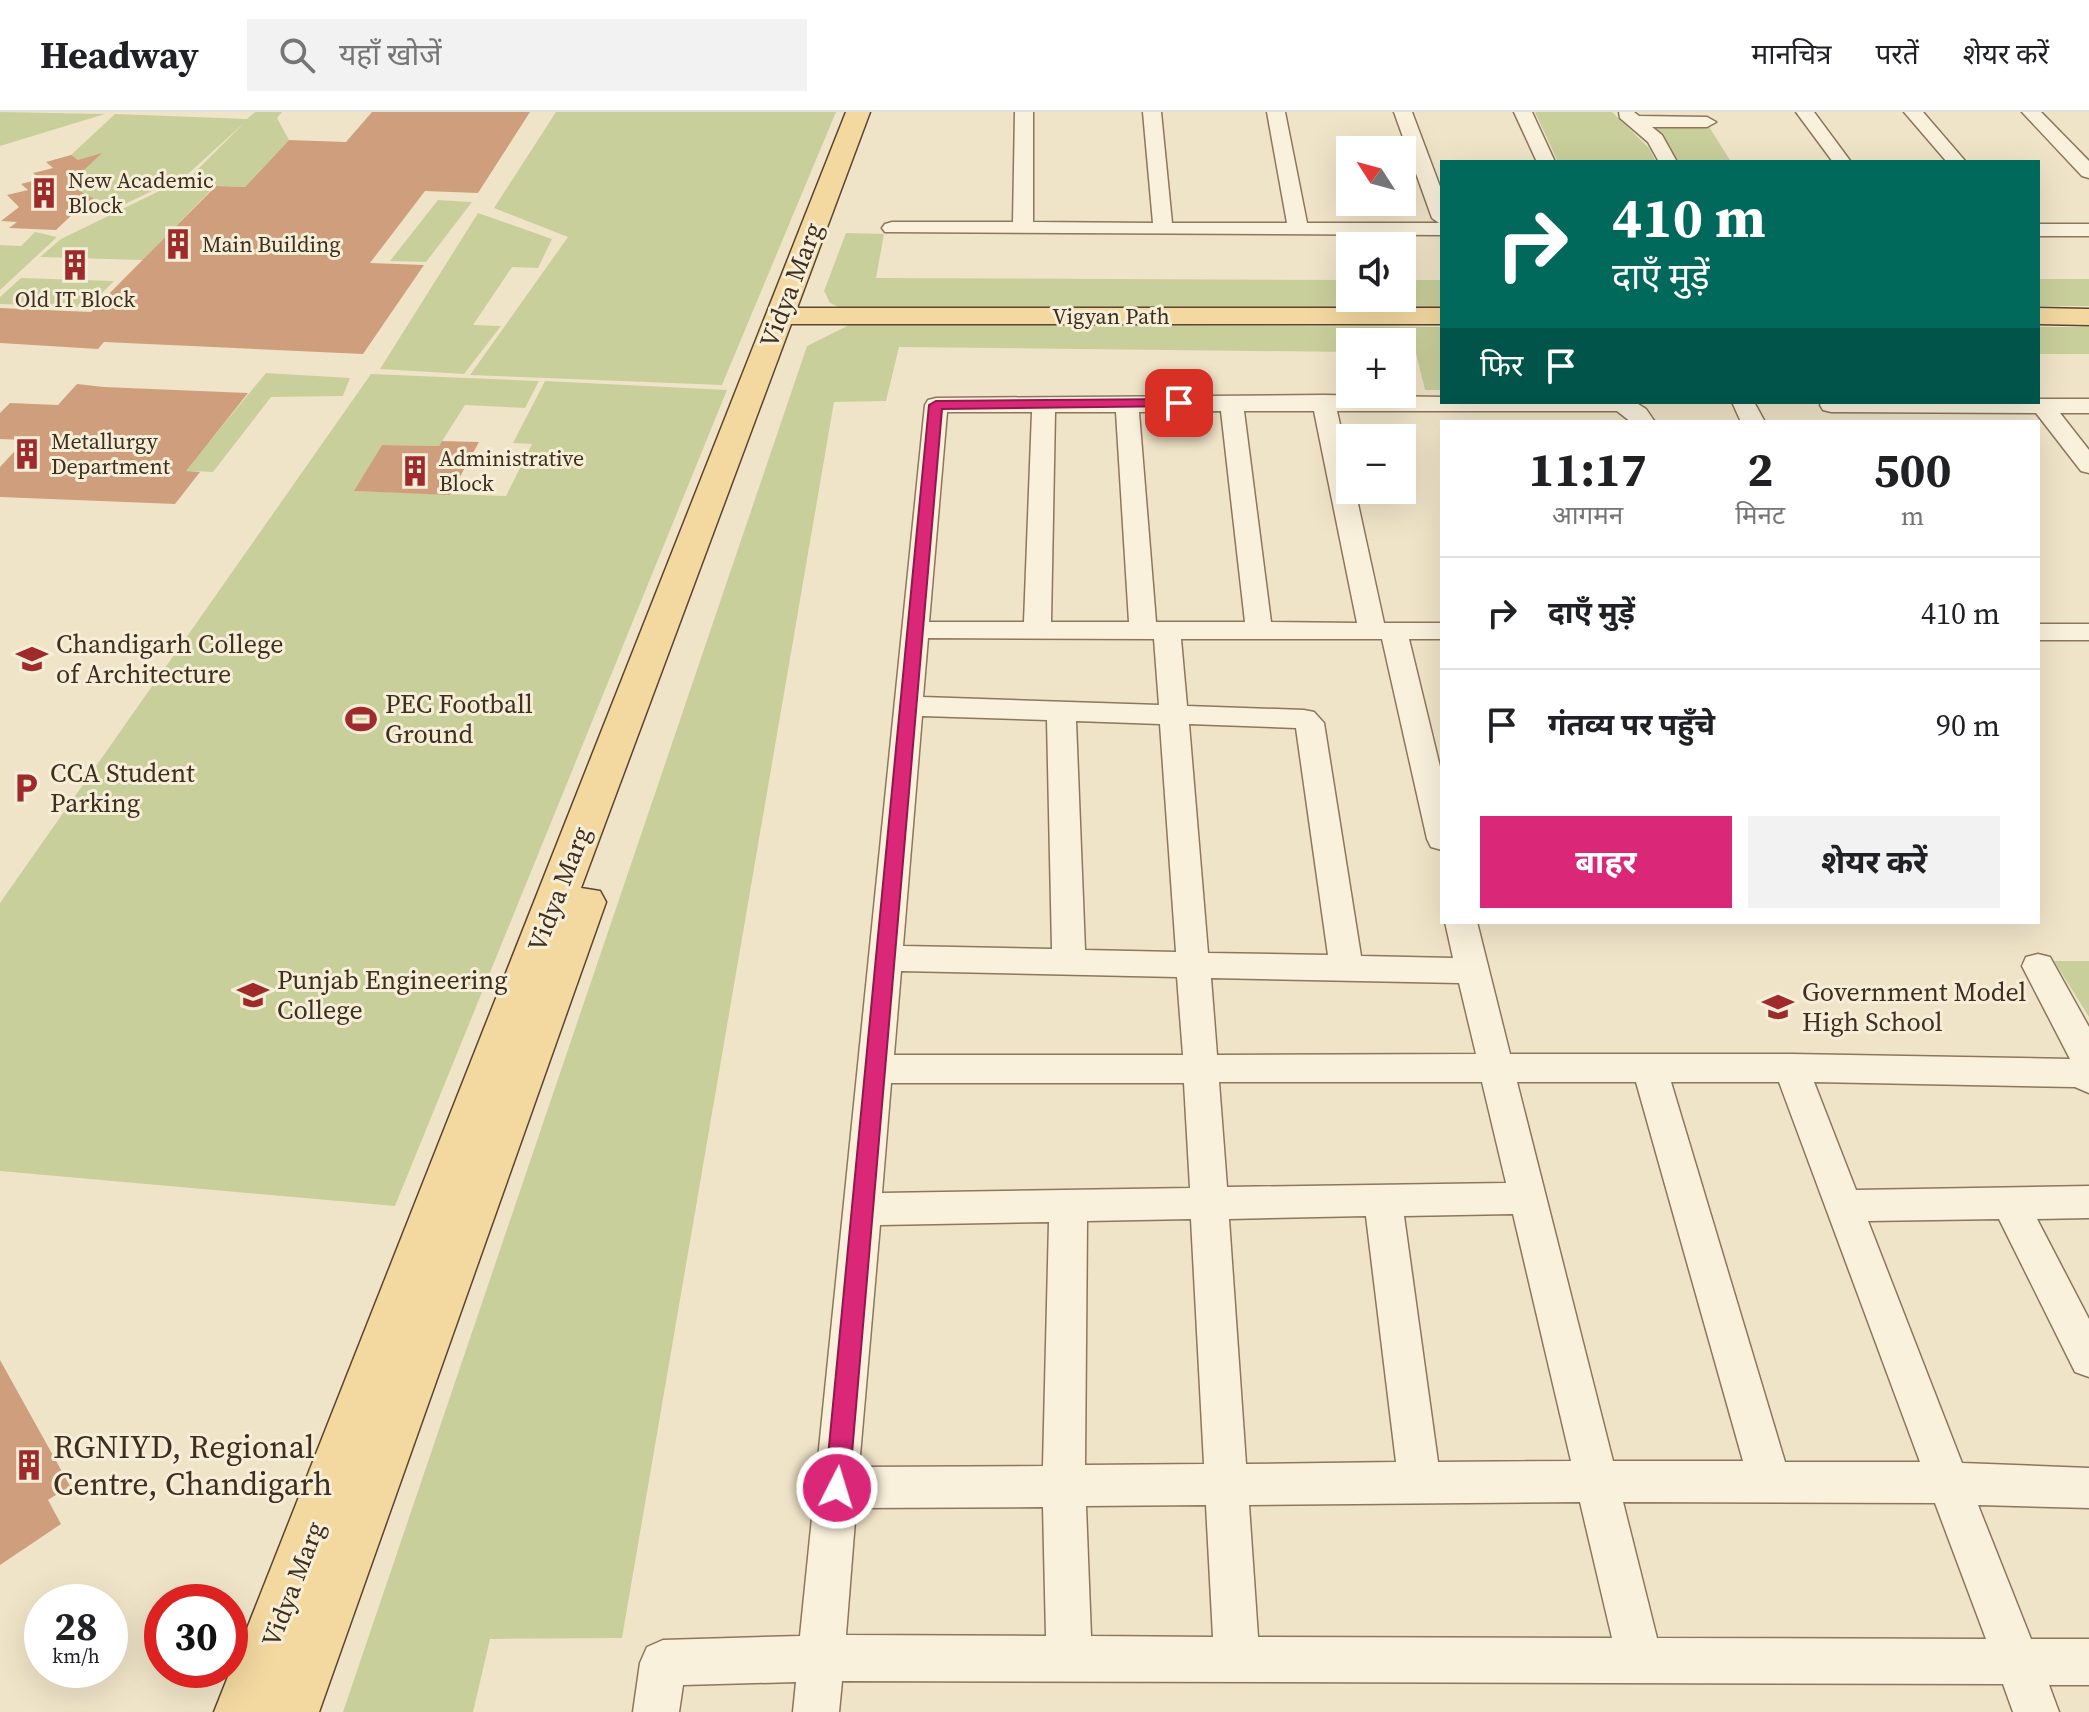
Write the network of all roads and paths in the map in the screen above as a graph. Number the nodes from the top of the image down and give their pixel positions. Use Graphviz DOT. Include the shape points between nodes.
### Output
graph roads {
  1 [pos="858,112"];
  2 [pos="874,112"];
  3 [pos="1024,112"];
  4 [pos="1152,112"];
  5 [pos="1276,112"];
  6 [pos="1403,112"];
  7 [pos="1523,112"];
  8 [pos="1805,112"];
  9 [pos="1913,112"];
  10 [pos="2031,112"];
  11 [pos="1629,117"];
  12 [pos="1707,122"];
  13 [pos="1545,160"];
  14 [pos="1667,160"];
  15 [pos="1841,160"];
  16 [pos="1955,160"];
  17 [pos="2089,172"];
  18 [pos="1440,213"];
  19 [pos="892,228"];
  20 [pos="1023,228"];
  21 [pos="1163,228"];
  22 [pos="1298,228"];
  23 [pos="1440,229"];
  24 [pos="2040,230"];
  25 [pos="2089,230"];
  26 [pos="789,316"];
  27 [pos="1440,316"];
  28 [pos="2040,316"];
  29 [pos="2089,317"];
  30 [pos="1324,402"];
  31 [pos="1231,403"];
  32 [pos="1440,403"];
  33 [pos="1127,404"];
  34 [pos="1617,404"];
  35 [pos="1044,405"];
  36 [pos="2043,406"];
  37 [pos="2089,406"];
  38 [pos="1834,410"];
  39 [pos="1642,420"];
  40 [pos="2089,466"];
  41 [pos="915,630"];
  42 [pos="1037,630"];
  43 [pos="1155,630"];
  44 [pos="1259,630"];
  45 [pos="1383,631"];
  46 [pos="1440,631"];
  47 [pos="2040,632"];
  48 [pos="2085,638"];
  49 [pos="908,706"];
  50 [pos="1061,712"];
  51 [pos="1173,715"];
  52 [pos="1440,832"];
  53 [pos="1461,924"];
  54 [pos="885,958"];
  55 [pos="1069,963"];
  56 [pos="2038,966"];
  57 [pos="1193,967"];
  58 [pos="1346,969"];
  59 [pos="1472,971"];
  60 [pos="1201,1068"];
  61 [pos="1495,1068"];
  62 [pos="1649,1068"];
  63 [pos="1791,1068"];
  64 [pos="876,1069"];
  65 [pos="2087,1076"];
  66 [pos="1527,1198"];
  67 [pos="1383,1201"];
  68 [pos="2089,1202"];
  69 [pos="2010,1203"];
  70 [pos="1210,1204"];
  71 [pos="1068,1206"];
  72 [pos="1843,1206"];
  73 [pos="863,1209"];
  74 [pos="2089,1359"];
  75 [pos="1596,1481"];
  76 [pos="1770,1482"];
  77 [pos="1420,1483"];
  78 [pos="1948,1483"];
  79 [pos="1227,1486"];
  80 [pos="1064,1487"];
  81 [pos="837,1488"];
  82 [pos="2089,1488"];
  83 [pos="821,1658"];
  84 [pos="1069,1659"];
  85 [pos="1237,1659"];
  86 [pos="1640,1660"];
  87 [pos="2015,1662"];
  88 [pos="2089,1662"];
  89 [pos="244,1712"];
  90 [pos="289,1712"];
  91 [pos="656,1712"];
  92 [pos="816,1712"];
  93 [pos="2036,1712"];
  1 -- 26 [label="main road, Vidya Marg"];
  2 -- 26 [label="main road, Vidya Marg"];
  3 -- 20 [label="street"];
  4 -- 21 [label="street"];
  5 -- 22 [label="street"];
  6 -- 18 [label="street"];
  7 -- 13 [label="street"];
  8 -- 15 [label="street"];
  9 -- 16 [label="street"];
  10 -- 17 [label="street"];
  11 -- 12 [label="street"];
  11 -- 14 [label="street" via="1656,139"];
  19 -- 20 [label="street"];
  20 -- 21 [label="street"];
  21 -- 22 [label="street"];
  22 -- 23 [label="street"];
  24 -- 25 [label="street"];
  26 -- 27 [label="main road, Vigyan Path"];
  26 -- 89 [label="main road, Vidya Marg"];
  26 -- 90 [label="main road, Vidya Marg"];
  28 -- 29 [label="main road"];
  30 -- 31 [label="street"];
  30 -- 32 [label="street"];
  30 -- 45 [label="street"];
  31 -- 33 [label="street"];
  31 -- 44 [label="street"];
  33 -- 35 [label="street"];
  33 -- 43 [label="street"];
  34 -- 39 [label="street" via="1630,407"];
  35 -- 41 [label="street" via="936,405"];
  35 -- 42 [label="street"];
  36 -- 37 [label="street"];
  36 -- 38 [label="street"];
  36 -- 40 [label="street"];
  41 -- 42 [label="street"];
  41 -- 49 [label="street"];
  42 -- 43 [label="street"];
  43 -- 44 [label="street"];
  43 -- 51 [label="street"];
  44 -- 45 [label="street"];
  45 -- 46 [label="street"];
  45 -- 52 [label="street"];
  47 -- 48 [label="street"];
  49 -- 50 [label="street"];
  49 -- 54 [label="street"];
  50 -- 51 [label="street"];
  50 -- 55 [label="street"];
  51 -- 57 [label="street"];
  51 -- 58 [label="street" via="1310,723"];
  53 -- 59 [label="street"];
  54 -- 55 [label="street"];
  54 -- 64 [label="street"];
  55 -- 57 [label="street"];
  56 -- 65 [label="street" via="2088,1056"];
  57 -- 58 [label="street"];
  57 -- 60 [label="street"];
  58 -- 59 [label="street"];
  59 -- 61 [label="street"];
  60 -- 61 [label="street"];
  60 -- 64 [label="street"];
  60 -- 70 [label="street"];
  61 -- 62 [label="street"];
  61 -- 66 [label="street"];
  62 -- 63 [label="street"];
  62 -- 76 [label="street"];
  63 -- 65 [label="street"];
  63 -- 72 [label="street"];
  64 -- 73 [label="street"];
  66 -- 67 [label="street"];
  66 -- 75 [label="street"];
  67 -- 70 [label="street"];
  67 -- 77 [label="street"];
  68 -- 69 [label="street"];
  69 -- 72 [label="street"];
  69 -- 74 [label="street"];
  70 -- 71 [label="street"];
  70 -- 79 [label="street"];
  71 -- 73 [label="street"];
  71 -- 80 [label="street"];
  72 -- 78 [label="street"];
  73 -- 81 [label="street"];
  75 -- 76 [label="street"];
  75 -- 77 [label="street"];
  75 -- 86 [label="street"];
  76 -- 78 [label="street"];
  77 -- 79 [label="street"];
  78 -- 82 [label="street"];
  78 -- 87 [label="street"];
  79 -- 80 [label="street"];
  79 -- 85 [label="street"];
  80 -- 81 [label="street"];
  80 -- 84 [label="street"];
  81 -- 83 [label="street"];
  83 -- 84 [label="street"];
  83 -- 91 [label="street" via="663,1663"];
  83 -- 92 [label="street"];
  84 -- 85 [label="street"];
  85 -- 86 [label="street"];
  86 -- 87 [label="street"];
  87 -- 88 [label="street"];
  87 -- 93 [label="street"];
}
